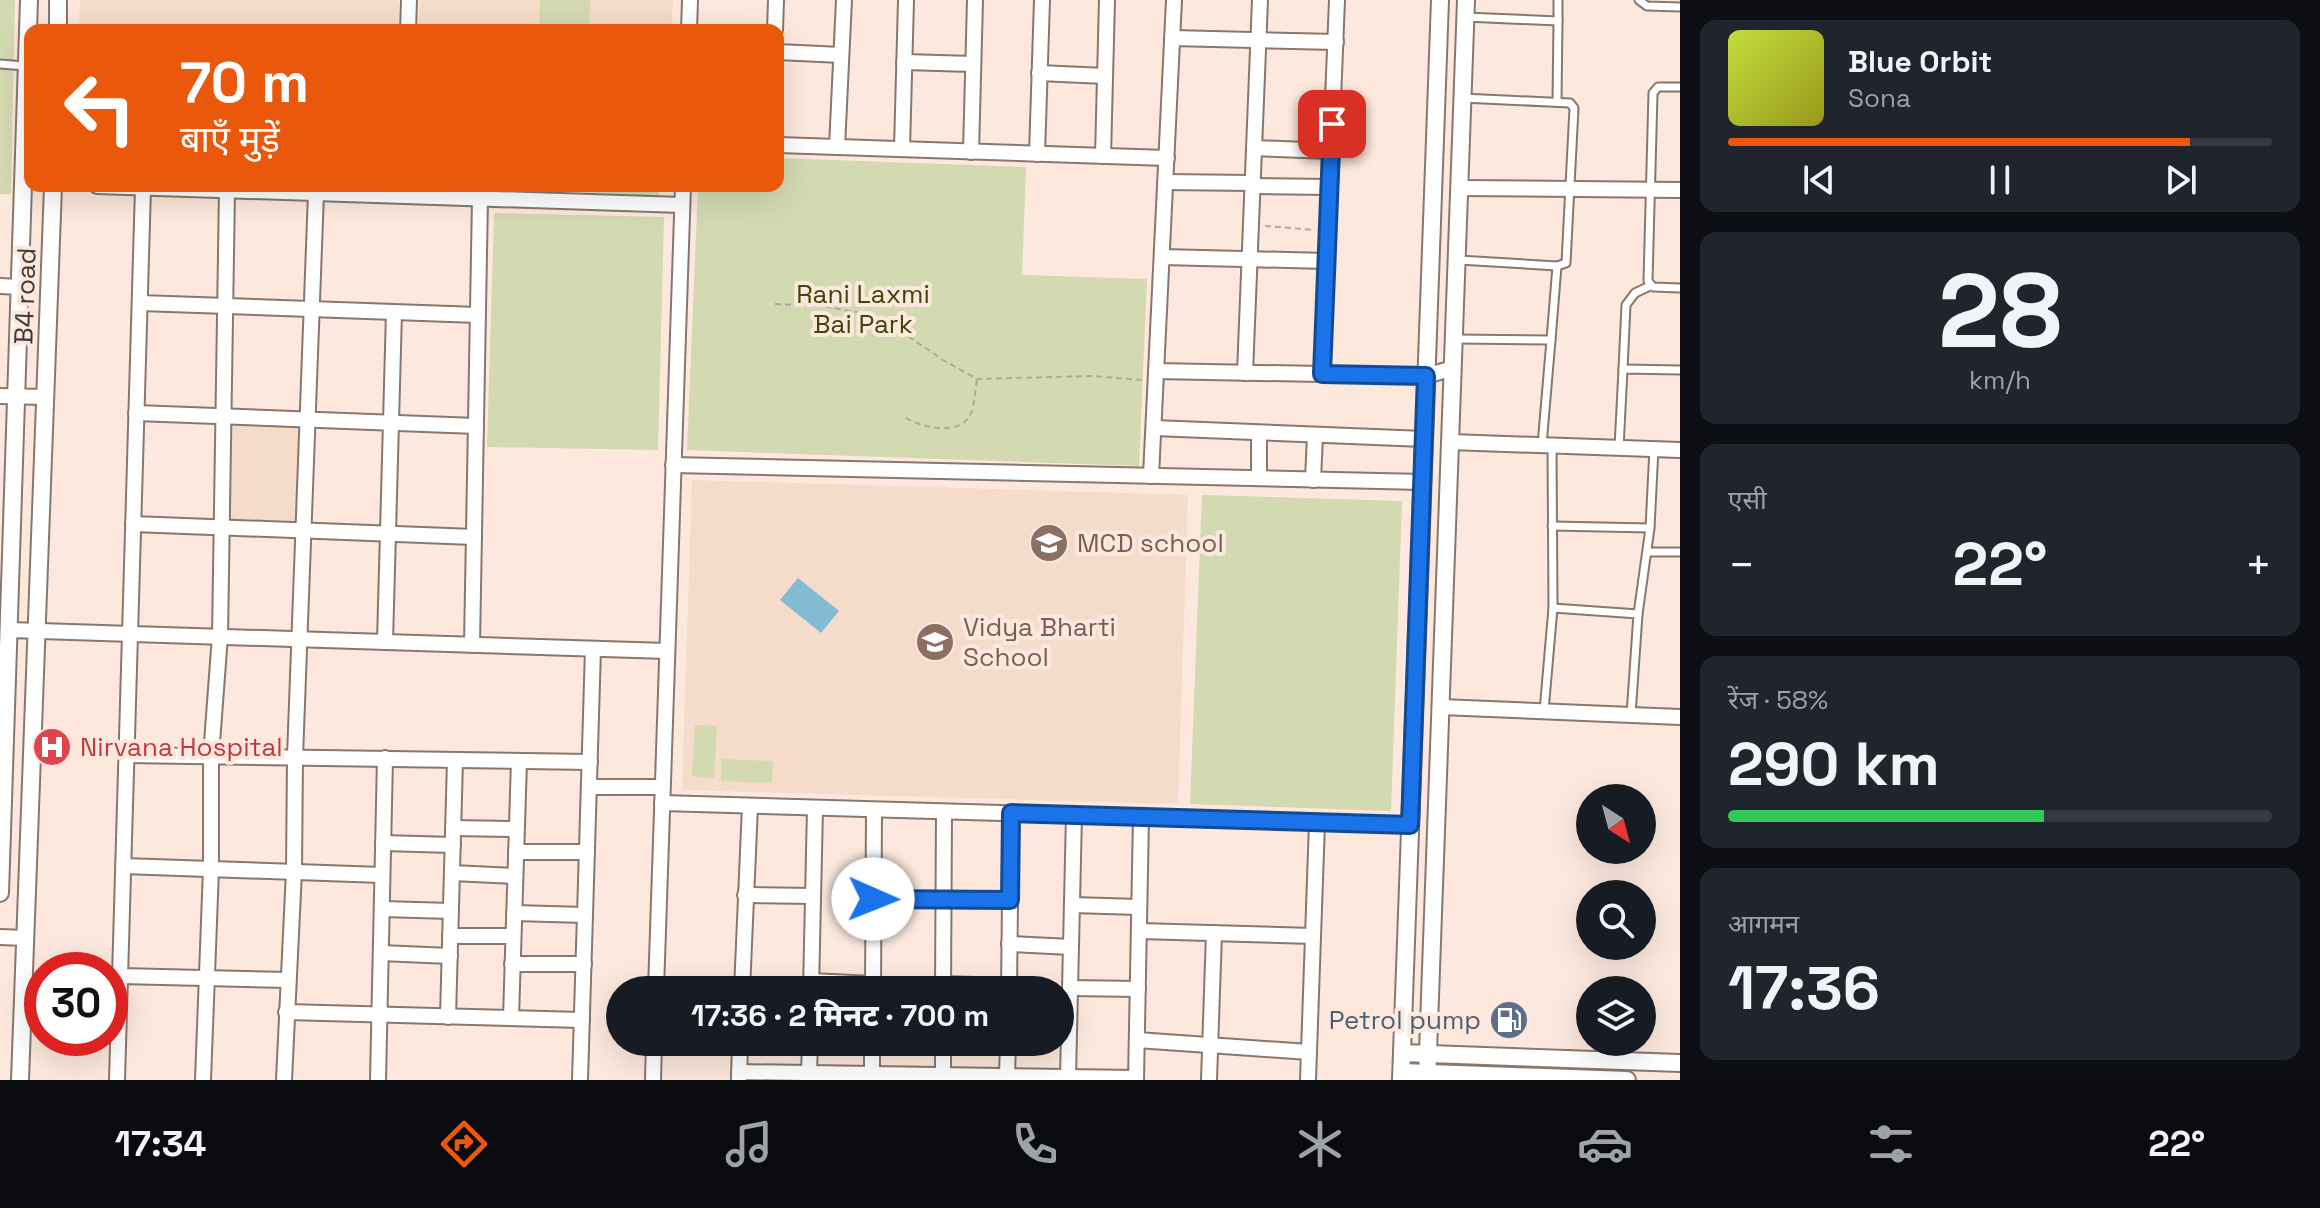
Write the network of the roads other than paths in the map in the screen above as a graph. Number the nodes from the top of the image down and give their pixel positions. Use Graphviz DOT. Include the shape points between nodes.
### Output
graph roads {
  1 [pos="29,0"];
  2 [pos="58,0"];
  3 [pos="409,0"];
  4 [pos="690,0"];
  5 [pos="776,0"];
  6 [pos="844,0"];
  7 [pos="906,0"];
  8 [pos="975,0"];
  9 [pos="1042,0"];
  10 [pos="1107,0"];
  11 [pos="1174,0"];
  12 [pos="1260,0"];
  13 [pos="1337,0"];
  14 [pos="1440,0"];
  15 [pos="1558,0"];
  16 [pos="1639,0"];
  17 [pos="1680,7"];
  18 [pos="1466,8"];
  19 [pos="1558,21"];
  20 [pos="28,24"];
  21 [pos="58,24"];
  22 [pos="408,24"];
  23 [pos="689,24"];
  24 [pos="775,24"];
  25 [pos="1172,38"];
  26 [pos="1258,40"];
  27 [pos="1336,42"];
  28 [pos="784,52"];
  29 [pos="841,55"];
  30 [pos="904,62"];
  31 [pos="0,64"];
  32 [pos="973,64"];
  33 [pos="24,66"];
  34 [pos="1039,73"];
  35 [pos="1105,76"];
  36 [pos="1680,87"];
  37 [pos="1462,98"];
  38 [pos="1557,102"];
  39 [pos="784,145"];
  40 [pos="837,147"];
  41 [pos="1254,148"];
  42 [pos="902,149"];
  43 [pos="1331,151"];
  44 [pos="971,152"];
  45 [pos="1037,154"];
  46 [pos="1103,156"];
  47 [pos="1167,158"];
  48 [pos="1165,182"];
  49 [pos="1252,185"];
  50 [pos="1330,187"];
  51 [pos="1459,188"];
  52 [pos="1571,189"];
  53 [pos="1650,190"];
  54 [pos="1680,190"];
  55 [pos="26,192"];
  56 [pos="53,192"];
  57 [pos="143,192"];
  58 [pos="227,192"];
  59 [pos="286,192"];
  60 [pos="359,192"];
  61 [pos="413,192"];
  62 [pos="683,192"];
  63 [pos="316,193"];
  64 [pos="480,198"];
  65 [pos="682,205"];
  66 [pos="1162,257"];
  67 [pos="1249,259"];
  68 [pos="1457,260"];
  69 [pos="1327,261"];
  70 [pos="1557,266"];
  71 [pos="0,286"];
  72 [pos="1650,286"];
  73 [pos="20,287"];
  74 [pos="1680,288"];
  75 [pos="140,303"];
  76 [pos="224,306"];
  77 [pos="311,309"];
  78 [pos="394,312"];
  79 [pos="478,315"];
  80 [pos="1454,339"];
  81 [pos="1551,340"];
  82 [pos="1453,368"];
  83 [pos="1623,369"];
  84 [pos="1680,370"];
  85 [pos="1156,371"];
  86 [pos="1245,373"];
  87 [pos="1322,374"];
  88 [pos="1426,376"];
  89 [pos="8,396"];
  90 [pos="45,397"];
  91 [pos="136,413"];
  92 [pos="221,416"];
  93 [pos="307,419"];
  94 [pos="391,422"];
  95 [pos="476,426"];
  96 [pos="1154,428"];
  97 [pos="1259,433"];
  98 [pos="1315,435"];
  99 [pos="1424,439"];
  100 [pos="1450,442"];
  101 [pos="1547,446"];
  102 [pos="1619,448"];
  103 [pos="1654,448"];
  104 [pos="1680,450"];
  105 [pos="673,465"];
  106 [pos="1151,476"];
  107 [pos="1259,478"];
  108 [pos="1313,480"];
  109 [pos="1423,482"];
  110 [pos="133,524"];
  111 [pos="1552,526"];
  112 [pos="222,527"];
  113 [pos="1650,528"];
  114 [pos="303,531"];
  115 [pos="388,534"];
  116 [pos="474,537"];
  117 [pos="1649,552"];
  118 [pos="1680,552"];
  119 [pos="1553,608"];
  120 [pos="1638,614"];
  121 [pos="9,630"];
  122 [pos="37,631"];
  123 [pos="130,634"];
  124 [pos="220,636"];
  125 [pos="299,639"];
  126 [pos="385,642"];
  127 [pos="472,645"];
  128 [pos="593,649"];
  129 [pos="667,651"];
  130 [pos="3,699"];
  131 [pos="1441,707"];
  132 [pos="1544,711"];
  133 [pos="1631,715"];
  134 [pos="1680,717"];
  135 [pos="126,755"];
  136 [pos="211,756"];
  137 [pos="295,757"];
  138 [pos="385,758"];
  139 [pos="455,760"];
  140 [pos="519,761"];
  141 [pos="590,762"];
  142 [pos="590,787"];
  143 [pos="662,787"];
  144 [pos="662,803"];
  145 [pos="750,806"];
  146 [pos="815,808"];
  147 [pos="874,810"];
  148 [pos="944,812"];
  149 [pos="1011,813"];
  150 [pos="1074,815"];
  151 [pos="1141,817"];
  152 [pos="1317,822"];
  153 [pos="1410,825"];
  154 [pos="453,828"];
  155 [pos="516,829"];
  156 [pos="383,843"];
  157 [pos="453,845"];
  158 [pos="516,852"];
  159 [pos="587,852"];
  160 [pos="123,866"];
  161 [pos="211,869"];
  162 [pos="294,871"];
  163 [pos="452,873"];
  164 [pos="382,875"];
  165 [pos="515,876"];
  166 [pos="0,893"];
  167 [pos="745,895"];
  168 [pos="813,896"];
  169 [pos="873,899"];
  170 [pos="944,900"];
  171 [pos="1010,900"];
  172 [pos="1072,905"];
  173 [pos="1139,907"];
  174 [pos="382,909"];
  175 [pos="451,911"];
  176 [pos="514,913"];
  177 [pos="585,915"];
  178 [pos="1139,931"];
  179 [pos="1214,933"];
  180 [pos="450,936"];
  181 [pos="513,936"];
  182 [pos="1313,936"];
  183 [pos="0,937"];
  184 [pos="25,938"];
  185 [pos="1009,944"];
  186 [pos="1071,947"];
  187 [pos="121,952"];
  188 [pos="381,953"];
  189 [pos="450,956"];
  190 [pos="512,964"];
  191 [pos="584,964"];
  192 [pos="128,976"];
  193 [pos="656,976"];
  194 [pos="742,976"];
  195 [pos="811,976"];
  196 [pos="873,976"];
  197 [pos="943,976"];
  198 [pos="1009,976"];
  199 [pos="1070,976"];
  200 [pos="205,978"];
  201 [pos="287,980"];
  202 [pos="1074,988"];
  203 [pos="1138,989"];
  204 [pos="286,1012"];
  205 [pos="379,1015"];
  206 [pos="448,1017"];
  207 [pos="511,1018"];
  208 [pos="582,1020"];
  209 [pos="1137,1040"];
  210 [pos="1210,1045"];
  211 [pos="1309,1052"];
  212 [pos="1402,1053"];
  213 [pos="1429,1054"];
  214 [pos="118,1056"];
  215 [pos="654,1056"];
  216 [pos="740,1056"];
  217 [pos="810,1056"];
  218 [pos="872,1056"];
  219 [pos="943,1056"];
  220 [pos="1008,1056"];
  221 [pos="1068,1056"];
  222 [pos="1680,1063"];
  223 [pos="809,1073"];
  224 [pos="872,1074"];
  225 [pos="943,1075"];
  226 [pos="739,1076"];
  227 [pos="1007,1076"];
  228 [pos="1402,1076"];
  229 [pos="1428,1076"];
  230 [pos="1068,1077"];
  231 [pos="1136,1079"];
  232 [pos="20,1080"];
  233 [pos="117,1080"];
  234 [pos="203,1080"];
  235 [pos="284,1080"];
  236 [pos="378,1080"];
  237 [pos="580,1080"];
  238 [pos="653,1080"];
  239 [pos="1209,1080"];
  240 [pos="1308,1080"];
  241 [pos="1627,1080"];
  1 -- 20 [label="street, B4 road"];
  2 -- 21 [label="street"];
  3 -- 22 [label="street"];
  4 -- 23 [label="street"];
  5 -- 24 [label="street"];
  6 -- 29 [label="street"];
  7 -- 30 [label="street"];
  8 -- 32 [label="street"];
  9 -- 34 [label="street"];
  10 -- 35 [label="street"];
  11 -- 25 [label="street"];
  12 -- 26 [label="street"];
  13 -- 27 [label="street"];
  14 -- 88 [label="street"];
  15 -- 19 [label="lane"];
  16 -- 17 [label="lane" via="1647,6"];
  18 -- 19 [label="lane"];
  18 -- 37 [label="street"];
  19 -- 38 [label="lane"];
  25 -- 26 [label="street"];
  25 -- 47 [label="street"];
  26 -- 27 [label="street"];
  26 -- 41 [label="street"];
  27 -- 43 [label="street"];
  28 -- 29 [label="street"];
  29 -- 40 [label="street"];
  30 -- 32 [label="street"];
  30 -- 42 [label="street"];
  31 -- 33 [label="lane"];
  32 -- 44 [label="street"];
  34 -- 35 [label="street"];
  34 -- 45 [label="street"];
  35 -- 46 [label="street"];
  36 -- 53 [label="lane" via="1653,90"];
  37 -- 38 [label="lane"];
  37 -- 51 [label="street"];
  38 -- 52 [label="lane" via="1574,108"];
  39 -- 40 [label="street"];
  40 -- 42 [label="street"];
  41 -- 43 [label="street"];
  41 -- 49 [label="street"];
  42 -- 44 [label="street"];
  43 -- 50 [label="street"];
  44 -- 45 [label="street"];
  45 -- 46 [label="street"];
  46 -- 47 [label="street"];
  47 -- 48 [label="street"];
  48 -- 49 [label="street"];
  48 -- 66 [label="street"];
  49 -- 50 [label="street"];
  49 -- 67 [label="street"];
  50 -- 69 [label="street"];
  51 -- 52 [label="street"];
  51 -- 68 [label="street"];
  52 -- 53 [label="street"];
  52 -- 70 [label="lane" via="1567,260"];
  53 -- 54 [label="street"];
  53 -- 72 [label="lane"];
  55 -- 73 [label="street, B4 road"];
  56 -- 90 [label="street, B4 road"];
  57 -- 75 [label="street"];
  58 -- 76 [label="street"];
  59 -- 63 [label="street"];
  60 -- 63 [label="street"];
  61 -- 64 [label="street"];
  62 -- 65 [label="street"];
  63 -- 77 [label="street"];
  64 -- 65 [label="street"];
  64 -- 79 [label="street"];
  65 -- 105 [label="street"];
  66 -- 67 [label="street"];
  66 -- 85 [label="street"];
  67 -- 69 [label="street"];
  67 -- 86 [label="street"];
  68 -- 70 [label="lane"];
  68 -- 80 [label="street"];
  69 -- 87 [label="street"];
  70 -- 81 [label="lane"];
  71 -- 73 [label="street"];
  72 -- 74 [label="lane"];
  72 -- 83 [label="lane" via="1626,305"];
  73 -- 89 [label="street, B4 road"];
  75 -- 76 [label="street"];
  75 -- 91 [label="street"];
  76 -- 77 [label="street"];
  76 -- 92 [label="street"];
  77 -- 78 [label="street"];
  77 -- 93 [label="street"];
  78 -- 79 [label="street"];
  78 -- 94 [label="street"];
  79 -- 95 [label="street"];
  80 -- 81 [label="lane"];
  80 -- 82 [label="street"];
  81 -- 101 [label="lane"];
  82 -- 88 [label="street"];
  82 -- 100 [label="street"];
  83 -- 84 [label="lane"];
  83 -- 102 [label="lane"];
  85 -- 86 [label="street"];
  85 -- 96 [label="street"];
  86 -- 87 [label="street"];
  87 -- 88 [label="street"];
  88 -- 99 [label="street"];
  89 -- 90 [label="street"];
  89 -- 121 [label="street, B4 road"];
  90 -- 122 [label="street, B4 road"];
  91 -- 92 [label="street"];
  91 -- 110 [label="street"];
  92 -- 93 [label="street"];
  92 -- 112 [label="street"];
  93 -- 94 [label="street"];
  93 -- 114 [label="street"];
  94 -- 95 [label="street"];
  94 -- 115 [label="street"];
  95 -- 116 [label="street"];
  96 -- 97 [label="street"];
  96 -- 106 [label="street"];
  97 -- 98 [label="street"];
  97 -- 107 [label="street"];
  98 -- 99 [label="street"];
  98 -- 108 [label="street"];
  99 -- 109 [label="street"];
  100 -- 101 [label="street"];
  100 -- 131 [label="street"];
  101 -- 102 [label="street"];
  101 -- 111 [label="lane"];
  102 -- 103 [label="street"];
  103 -- 104 [label="street"];
  103 -- 113 [label="lane"];
  105 -- 106 [label="street"];
  105 -- 129 [label="street"];
  106 -- 107 [label="street"];
  107 -- 108 [label="street"];
  108 -- 109 [label="street"];
  109 -- 153 [label="street"];
  110 -- 112 [label="street"];
  110 -- 123 [label="street"];
  111 -- 113 [label="lane"];
  111 -- 119 [label="lane"];
  112 -- 114 [label="street"];
  112 -- 124 [label="street"];
  113 -- 117 [label="lane"];
  114 -- 115 [label="street"];
  114 -- 125 [label="street"];
  115 -- 116 [label="street"];
  115 -- 126 [label="street"];
  116 -- 127 [label="street"];
  117 -- 118 [label="lane"];
  117 -- 120 [label="lane"];
  119 -- 120 [label="lane"];
  119 -- 132 [label="lane"];
  120 -- 133 [label="lane"];
  121 -- 122 [label="street"];
  121 -- 130 [label="street, B4 road"];
  122 -- 123 [label="street"];
  122 -- 184 [label="street, B4 road"];
  123 -- 124 [label="street"];
  123 -- 135 [label="street"];
  124 -- 125 [label="street"];
  124 -- 136 [label="street"];
  125 -- 126 [label="street"];
  125 -- 137 [label="street"];
  126 -- 127 [label="street"];
  127 -- 128 [label="street"];
  128 -- 129 [label="street"];
  128 -- 141 [label="street"];
  129 -- 143 [label="street"];
  130 -- 166 [label="street, B4 road"];
  131 -- 132 [label="street"];
  131 -- 213 [label="street"];
  132 -- 133 [label="street"];
  133 -- 134 [label="street"];
  135 -- 136 [label="street"];
  135 -- 160 [label="street"];
  136 -- 137 [label="street"];
  136 -- 161 [label="street"];
  137 -- 138 [label="street"];
  137 -- 162 [label="street"];
  138 -- 139 [label="street"];
  138 -- 156 [label="street"];
  139 -- 140 [label="street"];
  139 -- 154 [label="street"];
  140 -- 141 [label="street"];
  140 -- 155 [label="street"];
  141 -- 142 [label="street"];
  142 -- 143 [label="street"];
  142 -- 159 [label="street"];
  143 -- 144 [label="street"];
  144 -- 145 [label="street"];
  144 -- 193 [label="street"];
  145 -- 146 [label="street"];
  145 -- 167 [label="street"];
  146 -- 147 [label="street"];
  146 -- 168 [label="street"];
  147 -- 148 [label="street"];
  147 -- 169 [label="street"];
  148 -- 149 [label="street"];
  148 -- 170 [label="street"];
  149 -- 150 [label="street"];
  149 -- 171 [label="street"];
  150 -- 151 [label="street"];
  150 -- 172 [label="street"];
  151 -- 152 [label="street"];
  151 -- 173 [label="street"];
  152 -- 153 [label="street"];
  152 -- 182 [label="street"];
  153 -- 212 [label="street"];
  154 -- 155 [label="street"];
  154 -- 157 [label="street"];
  155 -- 158 [label="street"];
  156 -- 157 [label="street"];
  156 -- 164 [label="street"];
  157 -- 163 [label="street"];
  158 -- 159 [label="street"];
  158 -- 165 [label="street"];
  159 -- 177 [label="street"];
  160 -- 161 [label="street"];
  160 -- 187 [label="street"];
  161 -- 162 [label="street"];
  161 -- 200 [label="street"];
  162 -- 164 [label="street"];
  162 -- 201 [label="street"];
  163 -- 165 [label="street"];
  163 -- 175 [label="street"];
  164 -- 174 [label="street"];
  165 -- 176 [label="street"];
  167 -- 168 [label="street"];
  167 -- 194 [label="street"];
  168 -- 195 [label="street"];
  169 -- 170 [label="street"];
  169 -- 196 [label="street"];
  170 -- 171 [label="street"];
  170 -- 197 [label="street"];
  171 -- 185 [label="street"];
  172 -- 173 [label="street"];
  172 -- 186 [label="street"];
  173 -- 178 [label="street"];
  174 -- 175 [label="street"];
  174 -- 188 [label="street"];
  175 -- 180 [label="street"];
  176 -- 177 [label="street"];
  176 -- 181 [label="street"];
  177 -- 191 [label="street"];
  178 -- 179 [label="street"];
  178 -- 203 [label="street"];
  179 -- 182 [label="street"];
  179 -- 210 [label="street"];
  180 -- 181 [label="street"];
  180 -- 189 [label="street"];
  181 -- 190 [label="street"];
  182 -- 211 [label="street"];
  183 -- 184 [label="street"];
  184 -- 232 [label="street, B4 road"];
  185 -- 186 [label="street"];
  185 -- 198 [label="street"];
  186 -- 199 [label="street"];
  188 -- 189 [label="street"];
  188 -- 205 [label="street"];
  189 -- 206 [label="street"];
  190 -- 191 [label="street"];
  190 -- 207 [label="street"];
  191 -- 208 [label="street"];
  192 -- 200 [label="street"];
  200 -- 201 [label="street"];
  200 -- 234 [label="street"];
  201 -- 204 [label="street"];
  202 -- 203 [label="street"];
  203 -- 209 [label="street"];
  204 -- 205 [label="street"];
  204 -- 235 [label="street"];
  205 -- 206 [label="street"];
  205 -- 236 [label="street"];
  206 -- 207 [label="street"];
  207 -- 208 [label="street"];
  208 -- 237 [label="street"];
  209 -- 210 [label="street"];
  209 -- 231 [label="street"];
  210 -- 211 [label="street"];
  210 -- 239 [label="street"];
  211 -- 240 [label="street"];
  212 -- 213 [label="street"];
  212 -- 228 [label="street"];
  213 -- 222 [label="street"];
  213 -- 229 [label="street"];
  214 -- 233 [label="street"];
  215 -- 238 [label="street"];
  216 -- 226 [label="street"];
  217 -- 223 [label="street"];
  218 -- 224 [label="street"];
  219 -- 225 [label="street"];
  220 -- 227 [label="street"];
  221 -- 230 [label="street"];
  223 -- 224 [label="street"];
  223 -- 226 [label="street"];
  224 -- 225 [label="street"];
  225 -- 227 [label="street"];
  227 -- 230 [label="street"];
  228 -- 229 [label="street"];
  229 -- 241 [label="street"];
  230 -- 231 [label="street"];
}
